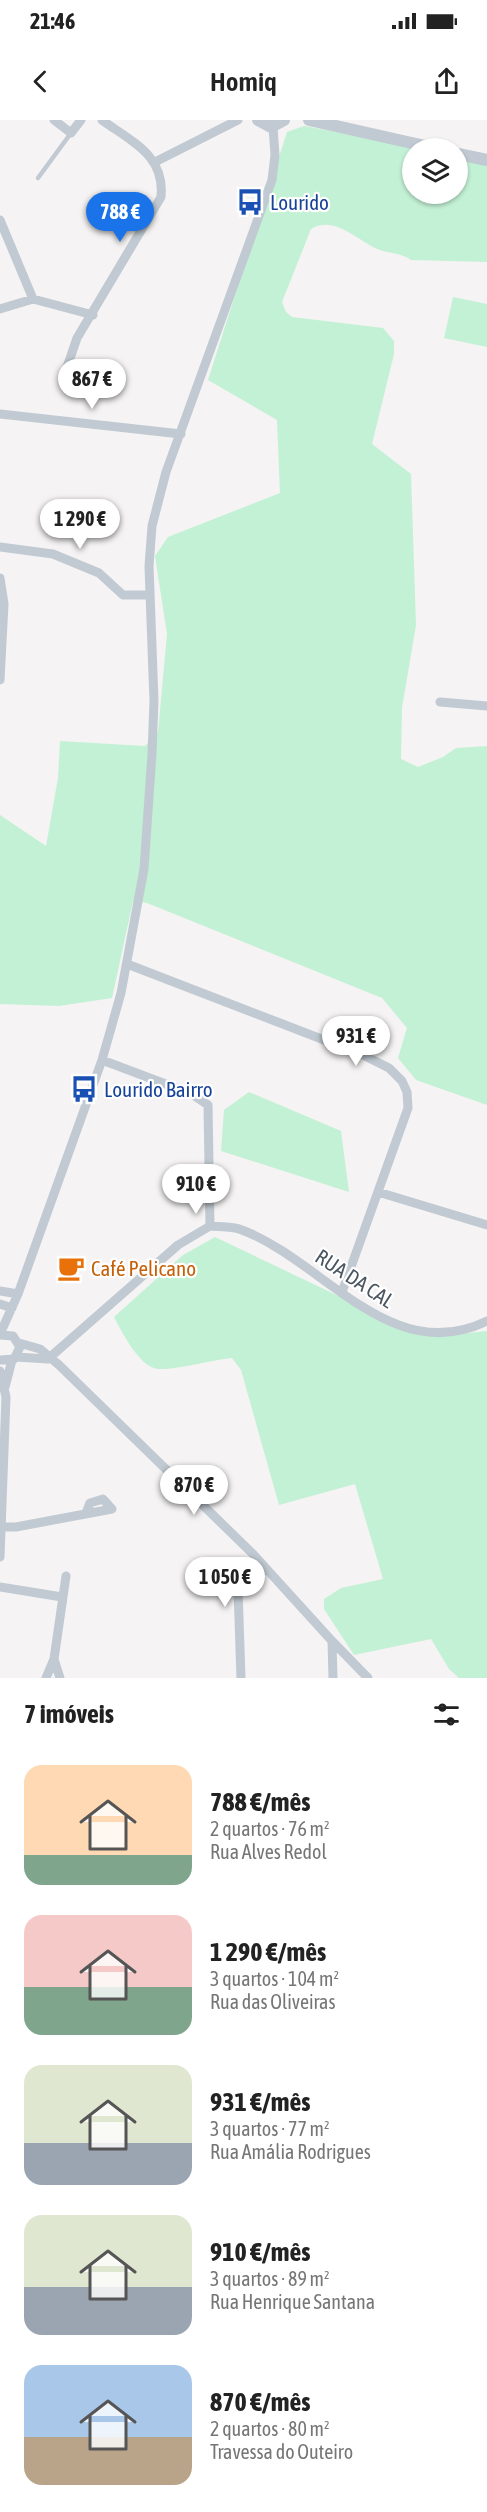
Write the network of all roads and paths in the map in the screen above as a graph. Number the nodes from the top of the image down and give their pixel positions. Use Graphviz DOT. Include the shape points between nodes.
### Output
graph roads {
  1 [pos="54,120"];
  2 [pos="81,120"];
  3 [pos="102,120"];
  4 [pos="238,120"];
  5 [pos="258,120"];
  6 [pos="284,120"];
  7 [pos="309,120"];
  8 [pos="273,127"];
  9 [pos="71,133"];
  10 [pos="402,141"];
  11 [pos="468,156"];
  12 [pos="487,160"];
  13 [pos="155,162"];
  14 [pos="38,178"];
  15 [pos="0,220"];
  16 [pos="33,299"];
  17 [pos="0,309"];
  18 [pos="93,315"];
  19 [pos="65,373"];
  20 [pos="0,414"];
  21 [pos="181,434"];
  22 [pos="0,547"];
  23 [pos="0,578"];
  24 [pos="150,595"];
  25 [pos="0,680"];
  26 [pos="440,702"];
  27 [pos="487,706"];
  28 [pos="127,964"];
  29 [pos="102,1060"];
  30 [pos="378,1191"];
  31 [pos="487,1225"];
  32 [pos="210,1226"];
  33 [pos="0,1292"];
  34 [pos="342,1292"];
  35 [pos="18,1294"];
  36 [pos="0,1304"];
  37 [pos="11,1311"];
  38 [pos="487,1321"];
  39 [pos="0,1335"];
  40 [pos="16,1339"];
  41 [pos="14,1359"];
  42 [pos="48,1359"];
  43 [pos="0,1360"];
  44 [pos="0,1371"];
  45 [pos="5,1387"];
  46 [pos="3,1422"];
  47 [pos="86,1513"];
  48 [pos="3,1527"];
  49 [pos="0,1557"];
  50 [pos="266,1569"];
  51 [pos="66,1576"];
  52 [pos="0,1587"];
  53 [pos="62,1596"];
  54 [pos="332,1641"];
  55 [pos="54,1659"];
  56 [pos="46,1678"];
  57 [pos="60,1678"];
  58 [pos="241,1678"];
  59 [pos="333,1678"];
  60 [pos="368,1678"];
  1 -- 9 [label="street"];
  2 -- 9 [label="street"];
  3 -- 13 [label="street"];
  4 -- 13 [label="street"];
  5 -- 8 [label="street"];
  6 -- 8 [label="street"];
  7 -- 10 [label="street"];
  8 -- 21 [label="street" via="272,180"];
  9 -- 14 [label="lane"];
  11 -- 12 [label="street"];
  13 -- 18 [label="street" via="162,186 158,206"];
  15 -- 16 [label="street"];
  16 -- 17 [label="street"];
  16 -- 18 [label="street"];
  18 -- 19 [label="street" via="77,338"];
  20 -- 21 [label="street"];
  21 -- 24 [label="street" via="152,526"];
  22 -- 24 [label="street" via="53,554 99,573 123,595"];
  23 -- 25 [label="street" via="4,604"];
  24 -- 28 [label="street" via="152,754 144,869"];
  26 -- 27 [label="street"];
  28 -- 29 [label="street"];
  28 -- 30 [label="street" via="389,1068 407,1092 408,1108"];
  29 -- 32 [label="street" via="192,1094 208,1105"];
  29 -- 35 [label="street"];
  30 -- 31 [label="street"];
  30 -- 34 [label="street"];
  32 -- 34 [label="street, RUA DA CAL" via="239,1229 271,1244"];
  32 -- 42 [label="street" via="178,1245"];
  33 -- 35 [label="street"];
  34 -- 38 [label="street, RUA DA CAL" via="378,1317 413,1331 446,1335"];
  35 -- 37 [label="street"];
  36 -- 37 [label="street"];
  37 -- 39 [label="street"];
  37 -- 40 [label="street"];
  39 -- 40 [label="street"];
  40 -- 41 [label="street" via="20,1352"];
  40 -- 42 [label="street" via="40,1349"];
  41 -- 42 [label="street"];
  41 -- 43 [label="street"];
  41 -- 45 [label="street"];
  42 -- 50 [label="street" via="59,1365"];
  44 -- 45 [label="street"];
  45 -- 46 [label="street"];
  46 -- 48 [label="street"];
  47 -- 48 [label="street"];
  48 -- 49 [label="street"];
  50 -- 54 [label="street"];
  50 -- 58 [label="street" via="246,1578 238,1589"];
  51 -- 53 [label="street"];
  52 -- 53 [label="street"];
  53 -- 55 [label="street"];
  54 -- 59 [label="street"];
  54 -- 60 [label="street"];
  55 -- 56 [label="street"];
  55 -- 57 [label="street"];
}
